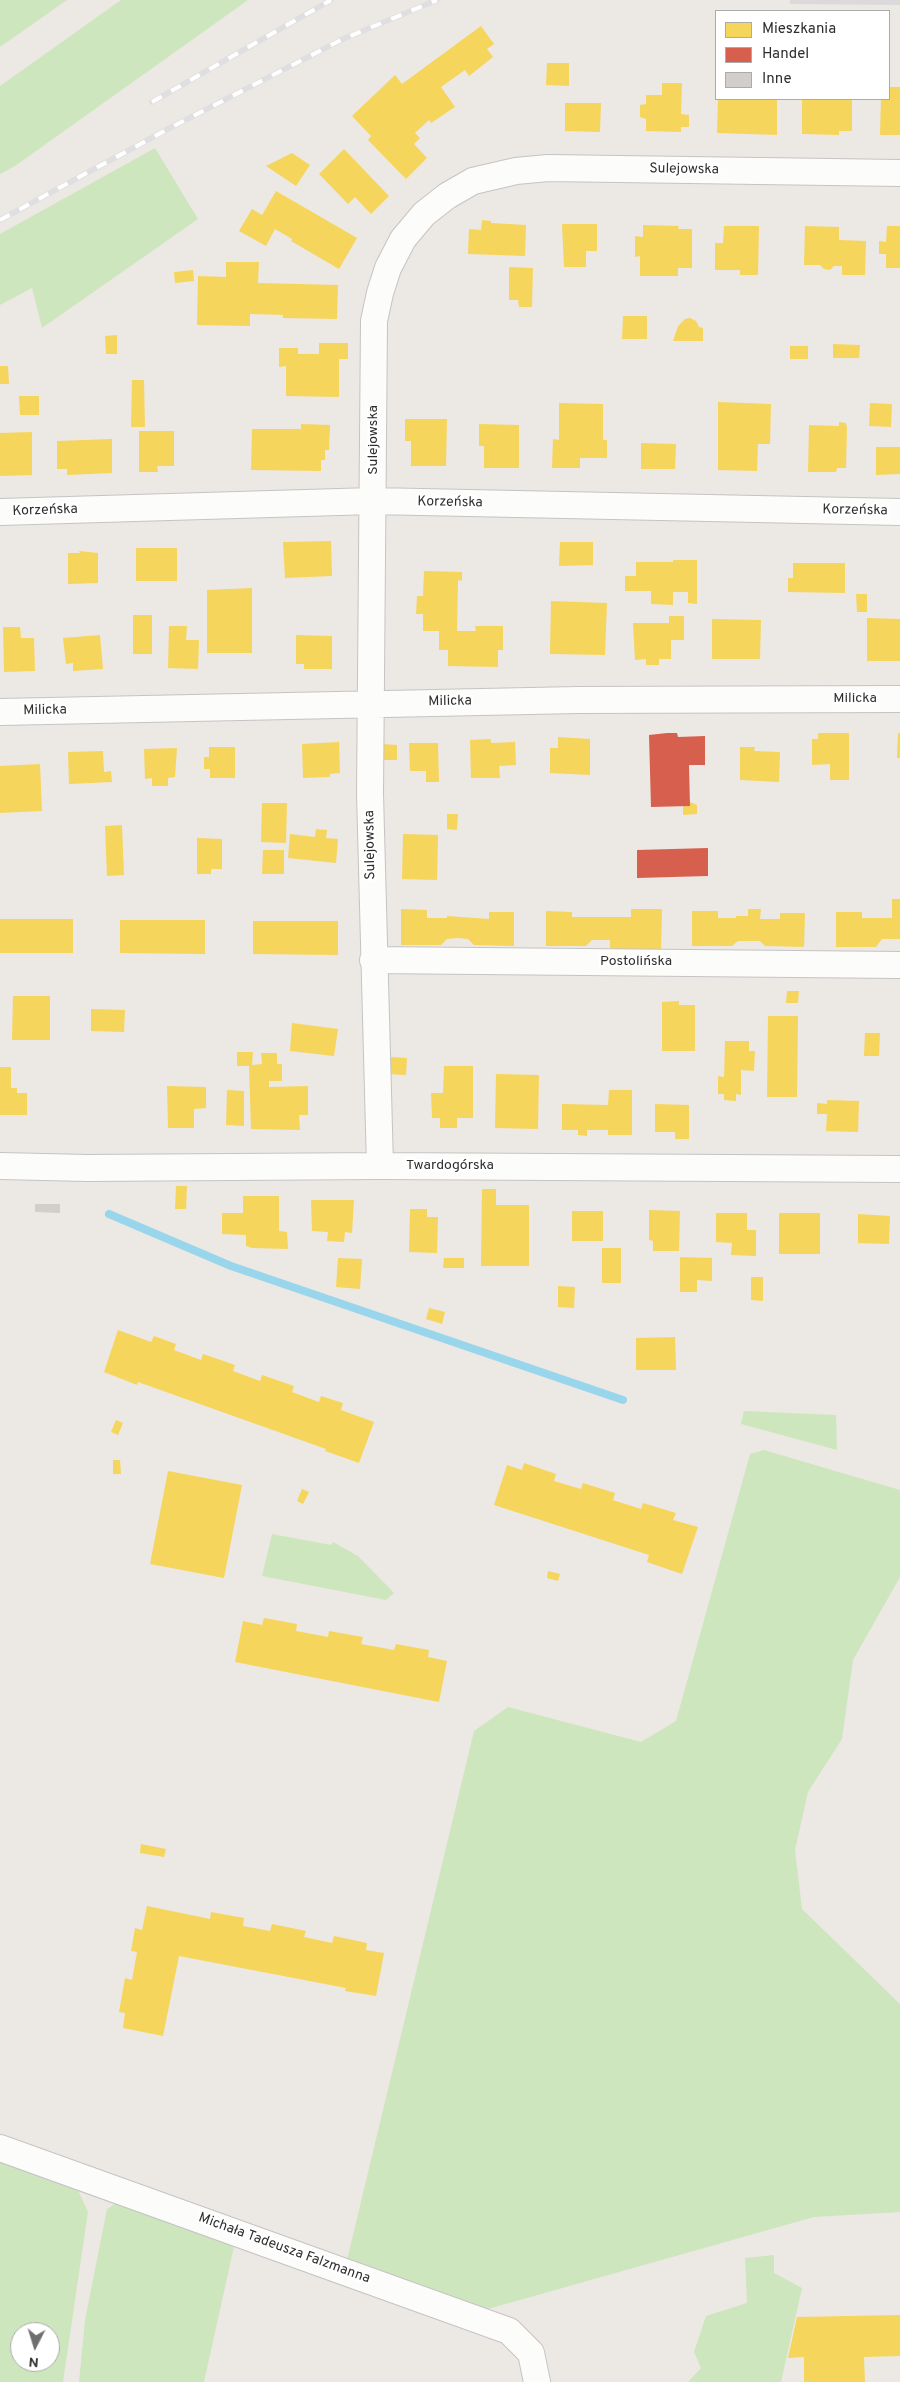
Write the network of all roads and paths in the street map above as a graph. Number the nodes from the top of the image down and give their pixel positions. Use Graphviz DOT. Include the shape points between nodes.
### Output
graph roads {
  1 [pos="900,173"];
  2 [pos="374,501"];
  3 [pos="0,512"];
  4 [pos="900,512"];
  5 [pos="900,699"];
  6 [pos="370,704"];
  7 [pos="0,712"];
  8 [pos="373,960"];
  9 [pos="900,964"];
  10 [pos="0,1166"];
  11 [pos="380,1166"];
  12 [pos="900,1169"];
  13 [pos="0,2148"];
  14 [pos="537,2382"];
  1 -- 2 [label="street, Sulejowska" via="548,168 516,171 473,181 446,196 424,214 403,239 380,293 374,321"];
  2 -- 3 [label="street, Korzeńska"];
  2 -- 4 [label="street, Korzeńska"];
  2 -- 6 [label="street, Sulejowska"];
  5 -- 6 [label="street, Milicka"];
  6 -- 7 [label="street, Milicka"];
  6 -- 8 [label="street, Sulejowska"];
  8 -- 9 [label="street, Postolińska"];
  8 -- 11 [label="street, Sulejowska"];
  10 -- 11 [label="street, Twardogórska"];
  11 -- 12 [label="street, Twardogórska"];
  13 -- 14 [label="street, Michała Tadeusza Falzmanna" via="509,2331 531,2353"];
}
